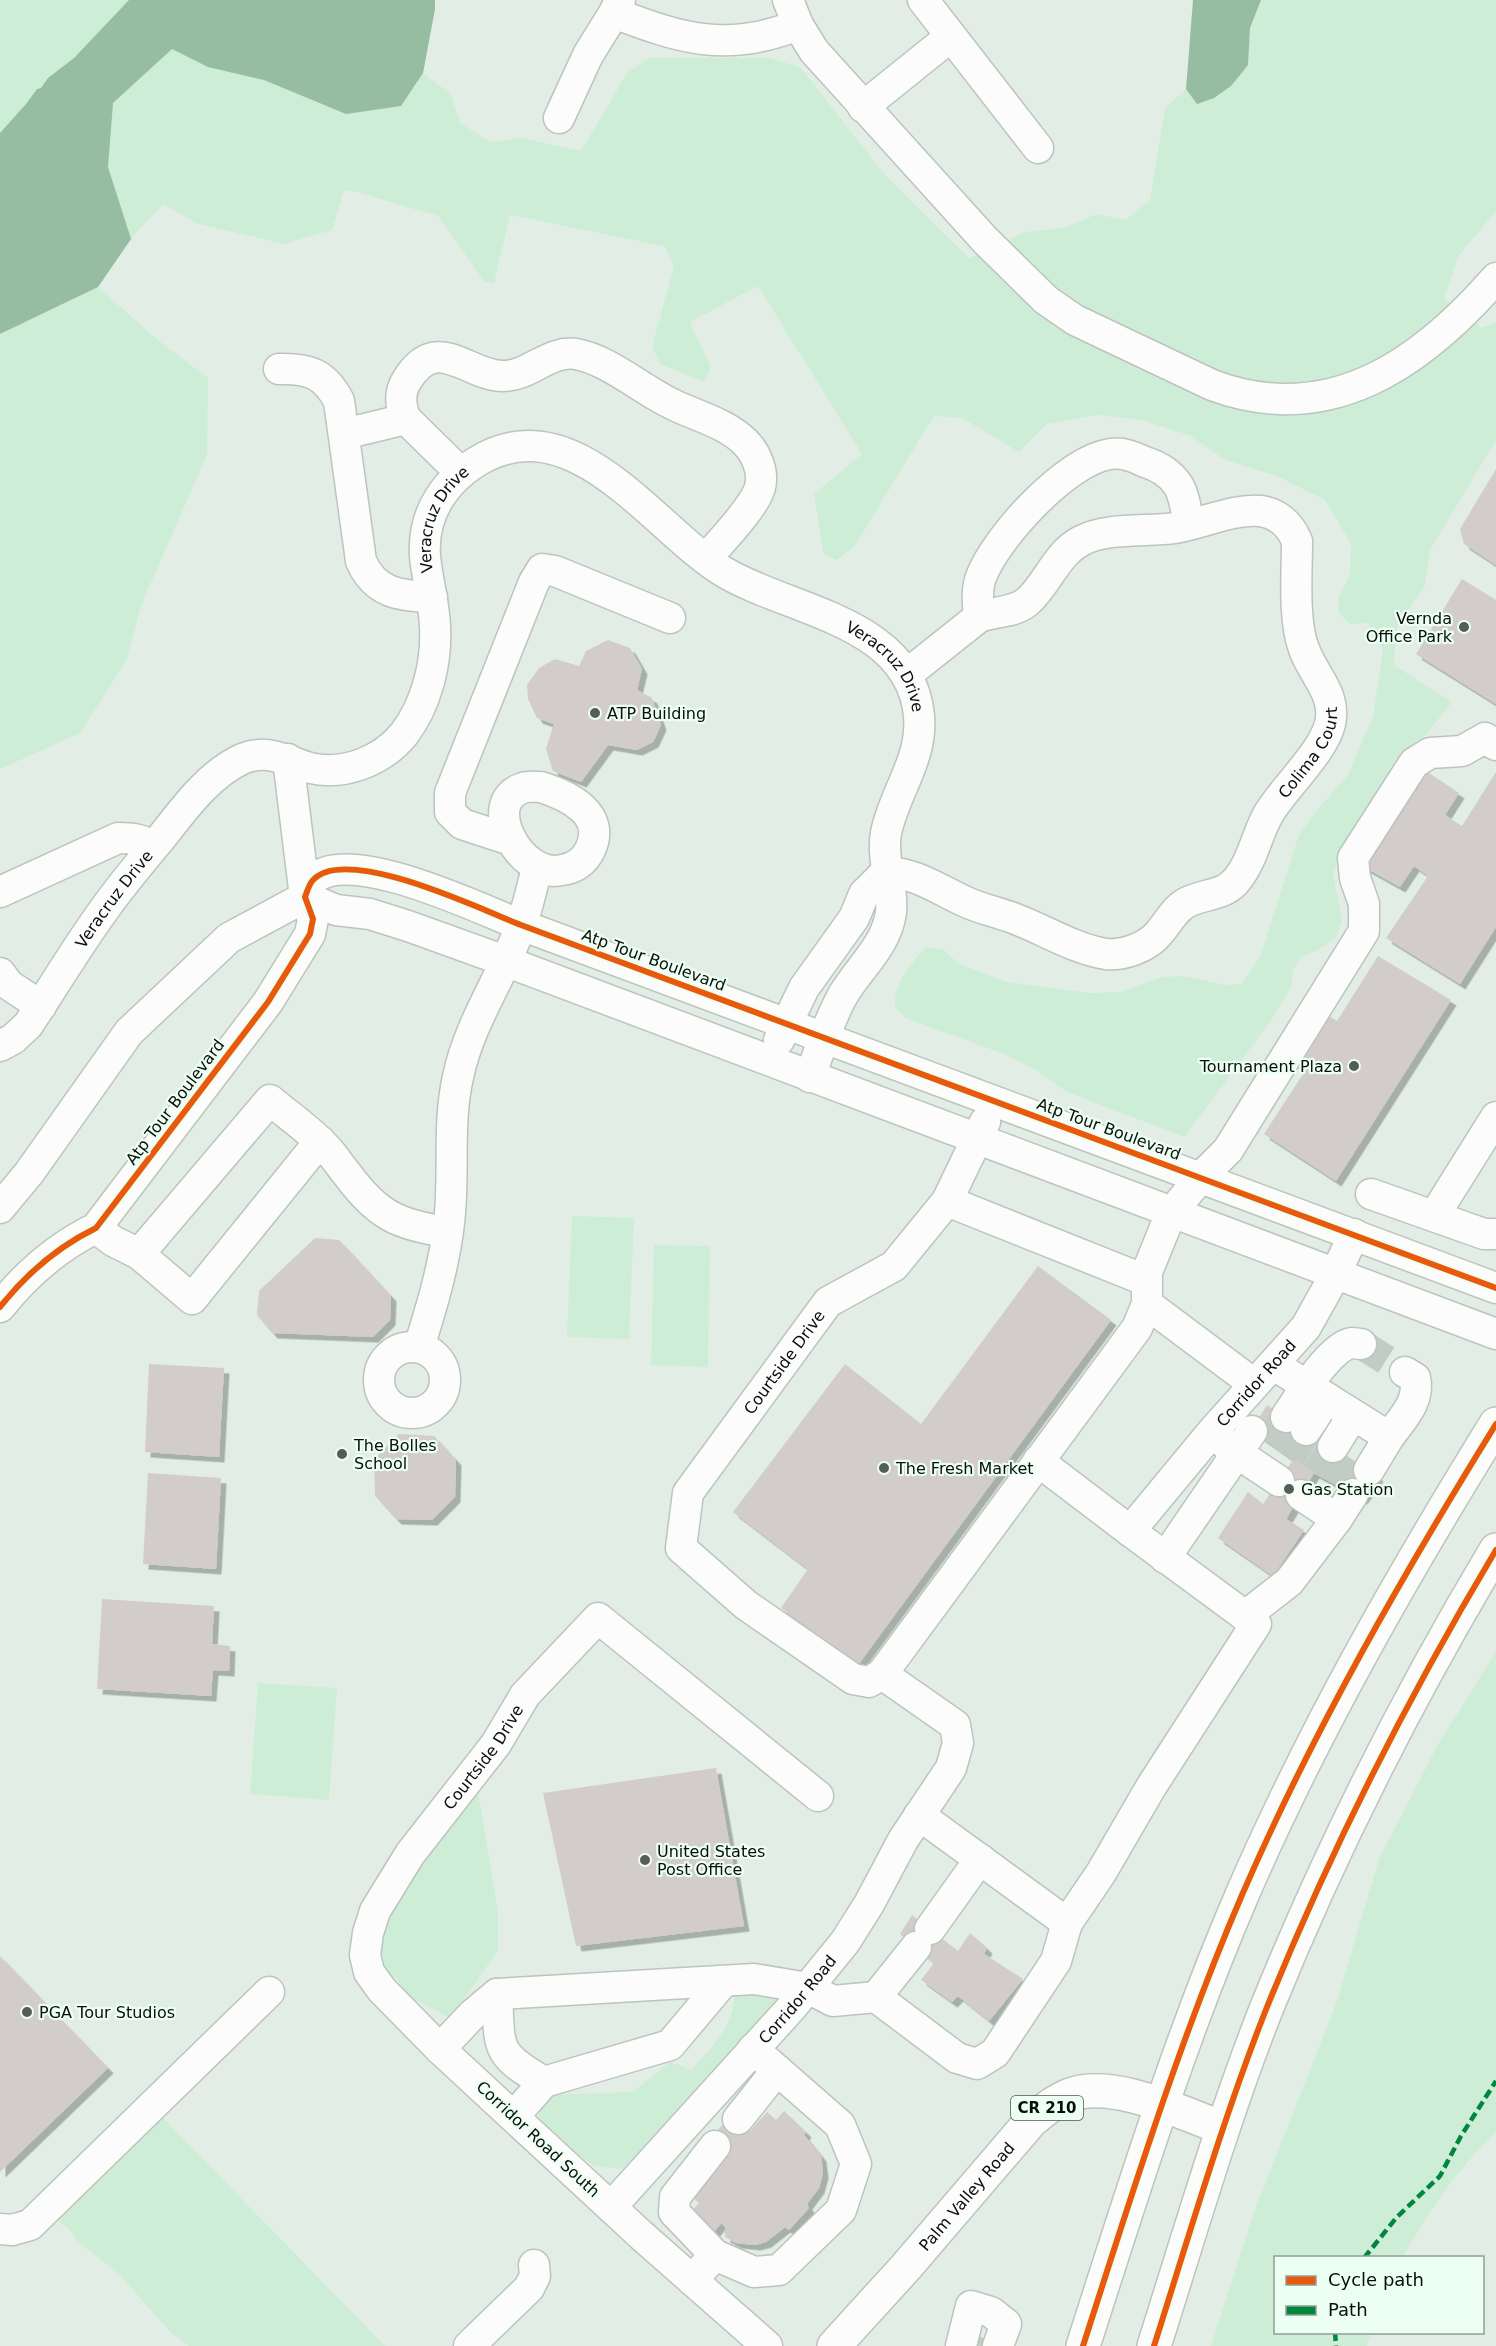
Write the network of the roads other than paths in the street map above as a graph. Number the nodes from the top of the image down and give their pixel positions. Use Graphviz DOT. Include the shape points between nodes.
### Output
graph roads {
  1 [pos="923,0"];
  2 [pos="617,6"];
  3 [pos="793,12"];
  4 [pos="950,37"];
  5 [pos="863,107"];
  6 [pos="559,118"];
  7 [pos="1038,148"];
  8 [pos="1496,278"];
  9 [pos="279,369"];
  10 [pos="406,419"];
  11 [pos="344,434"];
  12 [pos="461,473"];
  13 [pos="1190,525"];
  14 [pos="706,559"];
  15 [pos="432,597"];
  16 [pos="979,617"];
  17 [pos="670,618"];
  18 [pos="906,675"];
  19 [pos="1496,745"];
  20 [pos="288,759"];
  21 [pos="511,840"];
  22 [pos="153,847"];
  23 [pos="537,868"];
  24 [pos="886,872"];
  25 [pos="0,892"];
  26 [pos="305,897"];
  27 [pos="854,918"];
  28 [pos="521,926"];
  29 [pos="885,931"];
  30 [pos="828,952"];
  31 [pos="505,961"];
  32 [pos="0,974"];
  33 [pos="850,985"];
  34 [pos="41,1006"];
  35 [pos="786,1023"];
  36 [pos="824,1037"];
  37 [pos="0,1046"];
  38 [pos="771,1062"];
  39 [pos="810,1077"];
  40 [pos="994,1101"];
  41 [pos="1496,1117"];
  42 [pos="977,1140"];
  43 [pos="320,1141"];
  44 [pos="1201,1177"];
  45 [pos="1371,1194"];
  46 [pos="947,1202"];
  47 [pos="0,1208"];
  48 [pos="1171,1213"];
  49 [pos="1434,1216"];
  50 [pos="96,1228"];
  51 [pos="447,1232"];
  52 [pos="1354,1234"];
  53 [pos="1496,1234"];
  54 [pos="139,1254"];
  55 [pos="1335,1275"];
  56 [pos="1496,1288"];
  57 [pos="1146,1292"];
  58 [pos="0,1307"];
  59 [pos="1496,1334"];
  60 [pos="1361,1344"];
  61 [pos="419,1347"];
  62 [pos="1405,1372"];
  63 [pos="1289,1395"];
  64 [pos="1496,1424"];
  65 [pos="1372,1426"];
  66 [pos="1212,1432"];
  67 [pos="1038,1461"];
  68 [pos="1305,1474"];
  69 [pos="1135,1525"];
  70 [pos="1496,1551"];
  71 [pos="1165,1558"];
  72 [pos="1245,1616"];
  73 [pos="882,1674"];
  74 [pos="819,1796"];
  75 [pos="920,1815"];
  76 [pos="980,1859"];
  77 [pos="379,1904"];
  78 [pos="1067,1923"];
  79 [pos="701,1982"];
  80 [pos="808,1988"];
  81 [pos="269,1992"];
  82 [pos="497,1994"];
  83 [pos="876,1997"];
  84 [pos="440,2049"];
  85 [pos="753,2049"];
  86 [pos="777,2070"];
  87 [pos="544,2082"];
  88 [pos="1161,2106"];
  89 [pos="514,2116"];
  90 [pos="738,2120"];
  91 [pos="1223,2128"];
  92 [pos="715,2146"];
  93 [pos="611,2207"];
  94 [pos="0,2229"];
  95 [pos="715,2255"];
  96 [pos="534,2265"];
  97 [pos="692,2280"];
  98 [pos="469,2346"];
  99 [pos="767,2346"];
  100 [pos="834,2346"];
  101 [pos="1083,2346"];
  102 [pos="1154,2346"];
  1 -- 4 [label="street"];
  2 -- 3 [label="street" via="654,28 693,39 729,42 768,36"];
  2 -- 6 [label="street" via="588,55"];
  3 -- 5 [label="street" via="814,51"];
  4 -- 5 [label="street"];
  4 -- 7 [label="street"];
  5 -- 8 [label="street" via="1046,300 1076,320 1235,394 1281,400 1331,394 1370,381 1417,354"];
  9 -- 11 [label="street" via="308,371 331,386 339,400"];
  10 -- 11 [label="street"];
  10 -- 12 [label="street"];
  10 -- 14 [label="street" via="401,396 406,381 418,366 439,356 504,376 520,374 564,354 596,361 671,404 731,431 746,442 756,457 761,472 755,500"];
  11 -- 15 [label="street" via="361,561 367,574 390,591"];
  12 -- 14 [label="street, Veracruz Drive" via="487,456 513,448 561,451 627,493"];
  12 -- 15 [label="street, Veracruz Drive" via="444,489 426,530 425,556"];
  13 -- 16 [label="street, Colima Court" via="1095,535 1080,541 1066,551 1027,602"];
  13 -- 16 [label="street" via="1181,492 1168,473 1126,454 1096,458 1050,488 1028,509 989,561 980,578"];
  13 -- 24 [label="street, Colima Court" via="1262,511 1278,517 1291,529 1297,541 1299,631 1304,650 1329,695 1331,708 1330,725 1320,744 1268,815 1243,872 1233,884 1177,909 1158,935 1144,945 1106,954 977,907 918,877"];
  14 -- 18 [label="street, Veracruz Drive" via="747,585 843,622 896,660"];
  15 -- 20 [label="street, Veracruz Drive" via="432,671 418,710 403,735 385,752 348,769 326,770"];
  16 -- 18 [label="street, Colima Court"];
  17 -- 21 [label="street" via="542,569 450,793 450,812 462,824"];
  18 -- 24 [label="street, Veracruz Drive" via="915,694 919,738 885,836"];
  19 -- 44 [label="street" via="1485,738 1462,751 1430,753 1414,763 1353,858 1364,904 1364,931 1228,1150"];
  20 -- 22 [label="street, Veracruz Drive" via="263,754 230,766 191,800"];
  20 -- 26 [label="street"];
  21 -- 23 [label="street"];
  21 -- 23 [label="street" via="504,829 504,814 510,796 523,788 541,787 556,792 570,798 589,815 595,834 587,857 560,871"];
  22 -- 25 [label="street" via="132,838 118,838"];
  22 -- 34 [label="street, Veracruz Drive" via="105,908"];
  23 -- 28 [label="street"];
  24 -- 27 [label="street" via="864,894"];
  24 -- 29 [label="street, Veracruz Drive" via="892,910"];
  26 -- 28 [label="street, Atp Tour Boulevard" via="313,880 327,873 350,870 385,874 423,885"];
  26 -- 31 [label="street" via="336,910 370,914 408,926"];
  26 -- 47 [label="street" via="229,938 129,1032"];
  26 -- 50 [label="street, Atp Tour Boulevard" via="314,919 310,934 268,1002"];
  27 -- 29 [label="street"];
  27 -- 30 [label="street"];
  28 -- 31 [label="street"];
  28 -- 35 [label="street, Atp Tour Boulevard"];
  29 -- 33 [label="street" via="895,942 890,963 864,990"];
  30 -- 33 [label="street"];
  30 -- 35 [label="street"];
  31 -- 38 [label="street"];
  31 -- 51 [label="street" via="458,1076 452,1116"];
  32 -- 34 [label="street" via="9,985"];
  33 -- 36 [label="street"];
  34 -- 37 [label="street, Veracruz Drive" via="14,1039"];
  35 -- 36 [label="street, Atp Tour Boulevard"];
  35 -- 38 [label="street"];
  36 -- 39 [label="street"];
  36 -- 40 [label="street, Atp Tour Boulevard"];
  38 -- 39 [label="street"];
  39 -- 42 [label="street"];
  40 -- 42 [label="street, Courtside Drive"];
  40 -- 44 [label="street, Atp Tour Boulevard"];
  41 -- 49 [label="street"];
  42 -- 46 [label="street, Courtside Drive"];
  42 -- 48 [label="street"];
  43 -- 51 [label="street" via="373,1206 417,1228"];
  43 -- 54 [label="street" via="270,1100"];
  43 -- 54 [label="street" via="192,1299"];
  44 -- 48 [label="street"];
  44 -- 52 [label="street, Atp Tour Boulevard"];
  45 -- 49 [label="street"];
  46 -- 57 [label="street"];
  46 -- 73 [label="street, Courtside Drive" via="894,1266 828,1302 688,1493 681,1548 746,1605 853,1679 870,1682"];
  48 -- 55 [label="street"];
  48 -- 57 [label="street" via="1147,1272"];
  49 -- 53 [label="street" via="1484,1234"];
  50 -- 54 [label="street"];
  50 -- 58 [label="street, Atp Tour Boulevard" via="47,1257"];
  51 -- 61 [label="street" via="439,1283"];
  52 -- 55 [label="street, Corridor Road"];
  52 -- 56 [label="street, Atp Tour Boulevard"];
  55 -- 59 [label="street"];
  55 -- 63 [label="street, Corridor Road" via="1306,1327"];
  57 -- 63 [label="street"];
  57 -- 67 [label="street" via="1137,1328"];
  60 -- 63 [label="street" via="1352,1342 1340,1347"];
  62 -- 65 [label="street" via="1415,1378 1414,1401"];
  63 -- 65 [label="street"];
  63 -- 66 [label="street, Corridor Road"];
  64 -- 88 [label="main road" via="1394,1594 1282,1805 1216,1960"];
  65 -- 68 [label="street"];
  65 -- 68 [label="street"];
  66 -- 68 [label="street"];
  66 -- 69 [label="street, Corridor Road"];
  67 -- 69 [label="street"];
  67 -- 73 [label="street"];
  68 -- 71 [label="street"];
  68 -- 72 [label="street" via="1289,1582"];
  69 -- 71 [label="street"];
  70 -- 91 [label="main road" via="1451,1626 1340,1840 1267,2008"];
  71 -- 72 [label="street"];
  72 -- 78 [label="street" via="1256,1624"];
  73 -- 75 [label="street, Corridor Road" via="955,1725 958,1743 951,1768"];
  74 -- 77 [label="street, Courtside Drive" via="598,1618 525,1695 496,1743 410,1854"];
  75 -- 76 [label="street"];
  75 -- 80 [label="street, Corridor Road" via="851,1932"];
  76 -- 78 [label="street"];
  76 -- 83 [label="street"];
  77 -- 84 [label="street, Corridor Road South" via="368,1933 365,1954 369,1972"];
  78 -- 83 [label="street" via="1056,1961 995,2053 977,2064 957,2058"];
  79 -- 80 [label="street" via="754,1979"];
  79 -- 82 [label="street"];
  79 -- 87 [label="street" via="670,2045"];
  80 -- 83 [label="street" via="833,2001"];
  80 -- 85 [label="street, Corridor Road"];
  81 -- 94 [label="street" via="30,2225"];
  82 -- 84 [label="street"];
  82 -- 87 [label="street" via="500,2045 509,2060"];
  84 -- 89 [label="street, Corridor Road South"];
  85 -- 86 [label="street"];
  85 -- 93 [label="street, Corridor Road"];
  86 -- 90 [label="street"];
  86 -- 95 [label="street" via="840,2125 856,2164 841,2210 779,2270 754,2272"];
  87 -- 89 [label="street"];
  88 -- 91 [label="main road, Palm Valley Road / CR 210"];
  88 -- 100 [label="main road, Palm Valley Road / CR 210" via="1110,2091 1071,2095 1053,2104 1031,2121"];
  88 -- 101 [label="main road"];
  89 -- 93 [label="street, Corridor Road South"];
  91 -- 102 [label="main road"];
  92 -- 95 [label="street" via="675,2197 674,2212"];
  93 -- 97 [label="street, Corridor Road South"];
  95 -- 97 [label="street"];
  96 -- 98 [label="street" via="535,2276 529,2288"];
  97 -- 99 [label="street, Corridor Road South"];
}
